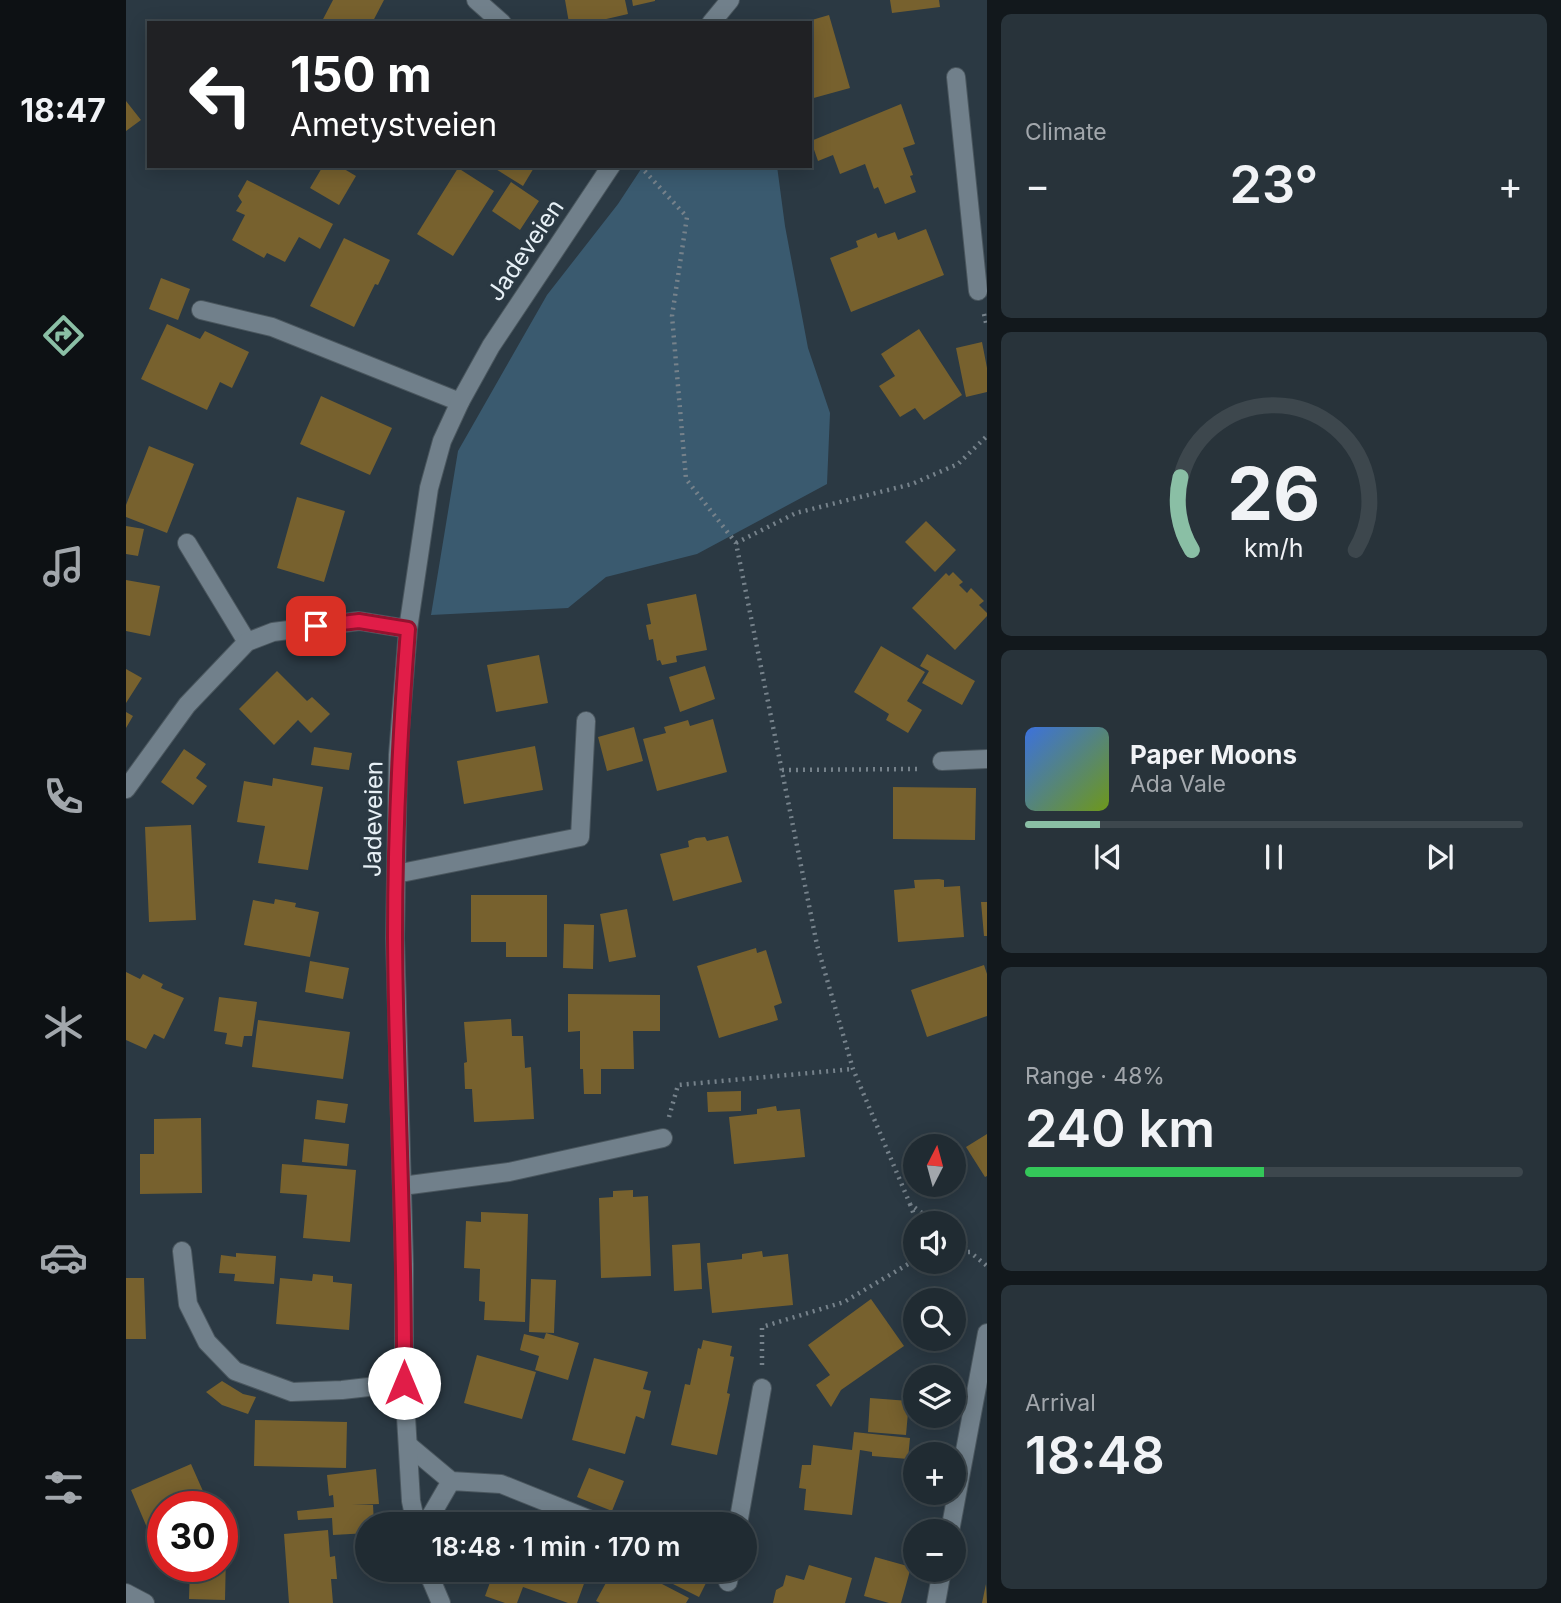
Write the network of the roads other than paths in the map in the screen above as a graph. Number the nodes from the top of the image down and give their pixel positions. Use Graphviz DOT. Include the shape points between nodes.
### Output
graph roads {
  1 [pos="475,0"];
  2 [pos="730,0"];
  3 [pos="500,21"];
  4 [pos="712,21"];
  5 [pos="956,77"];
  6 [pos="610,168"];
  7 [pos="987,195"];
  8 [pos="969,200"];
  9 [pos="978,291"];
  10 [pos="201,310"];
  11 [pos="460,402"];
  12 [pos="187,543"];
  13 [pos="408,629"];
  14 [pos="247,642"];
  15 [pos="586,721"];
  16 [pos="987,759"];
  17 [pos="942,761"];
  18 [pos="126,789"];
  19 [pos="396,874"];
  20 [pos="663,1138"];
  21 [pos="402,1186"];
  22 [pos="183,1251"];
  23 [pos="987,1333"];
  24 [pos="404,1383"];
  25 [pos="762,1388"];
  26 [pos="408,1445"];
  27 [pos="452,1481"];
  28 [pos="413,1512"];
  29 [pos="433,1512"];
  30 [pos="571,1512"];
  31 [pos="740,1512"];
  32 [pos="952,1519"];
  33 [pos="432,1582"];
  34 [pos="940,1582"];
  35 [pos="126,1593"];
  36 [pos="145,1603"];
  37 [pos="441,1603"];
  38 [pos="936,1603"];
  1 -- 3 [label="street"];
  2 -- 4 [label="street"];
  5 -- 8 [label="street"];
  6 -- 11 [label="street, Jadeveien" via="491,346"];
  7 -- 8 [label="street"];
  8 -- 9 [label="street"];
  10 -- 11 [label="street" via="272,327"];
  11 -- 13 [label="street, Jadeveien" via="442,441 429,488"];
  12 -- 14 [label="street"];
  13 -- 14 [label="street" via="359,621 273,632"];
  13 -- 19 [label="street, Jadeveien" via="398,755"];
  14 -- 18 [label="street" via="187,705"];
  15 -- 19 [label="street" via="579,837"];
  16 -- 17 [label="street"];
  19 -- 21 [label="street, Jadeveien"];
  20 -- 21 [label="street" via="509,1172"];
  21 -- 24 [label="street, Jadeveien"];
  22 -- 24 [label="street" via="188,1304 207,1342 235,1371 292,1392"];
  23 -- 32 [label="street"];
  24 -- 26 [label="street, Jadeveien"];
  25 -- 31 [label="street"];
  26 -- 27 [label="street"];
  26 -- 28 [label="street, Jadeveien"];
  27 -- 29 [label="street"];
  27 -- 30 [label="street" via="501,1484"];
  33 -- 37 [label="street"];
  34 -- 38 [label="street"];
  35 -- 36 [label="street"];
}
